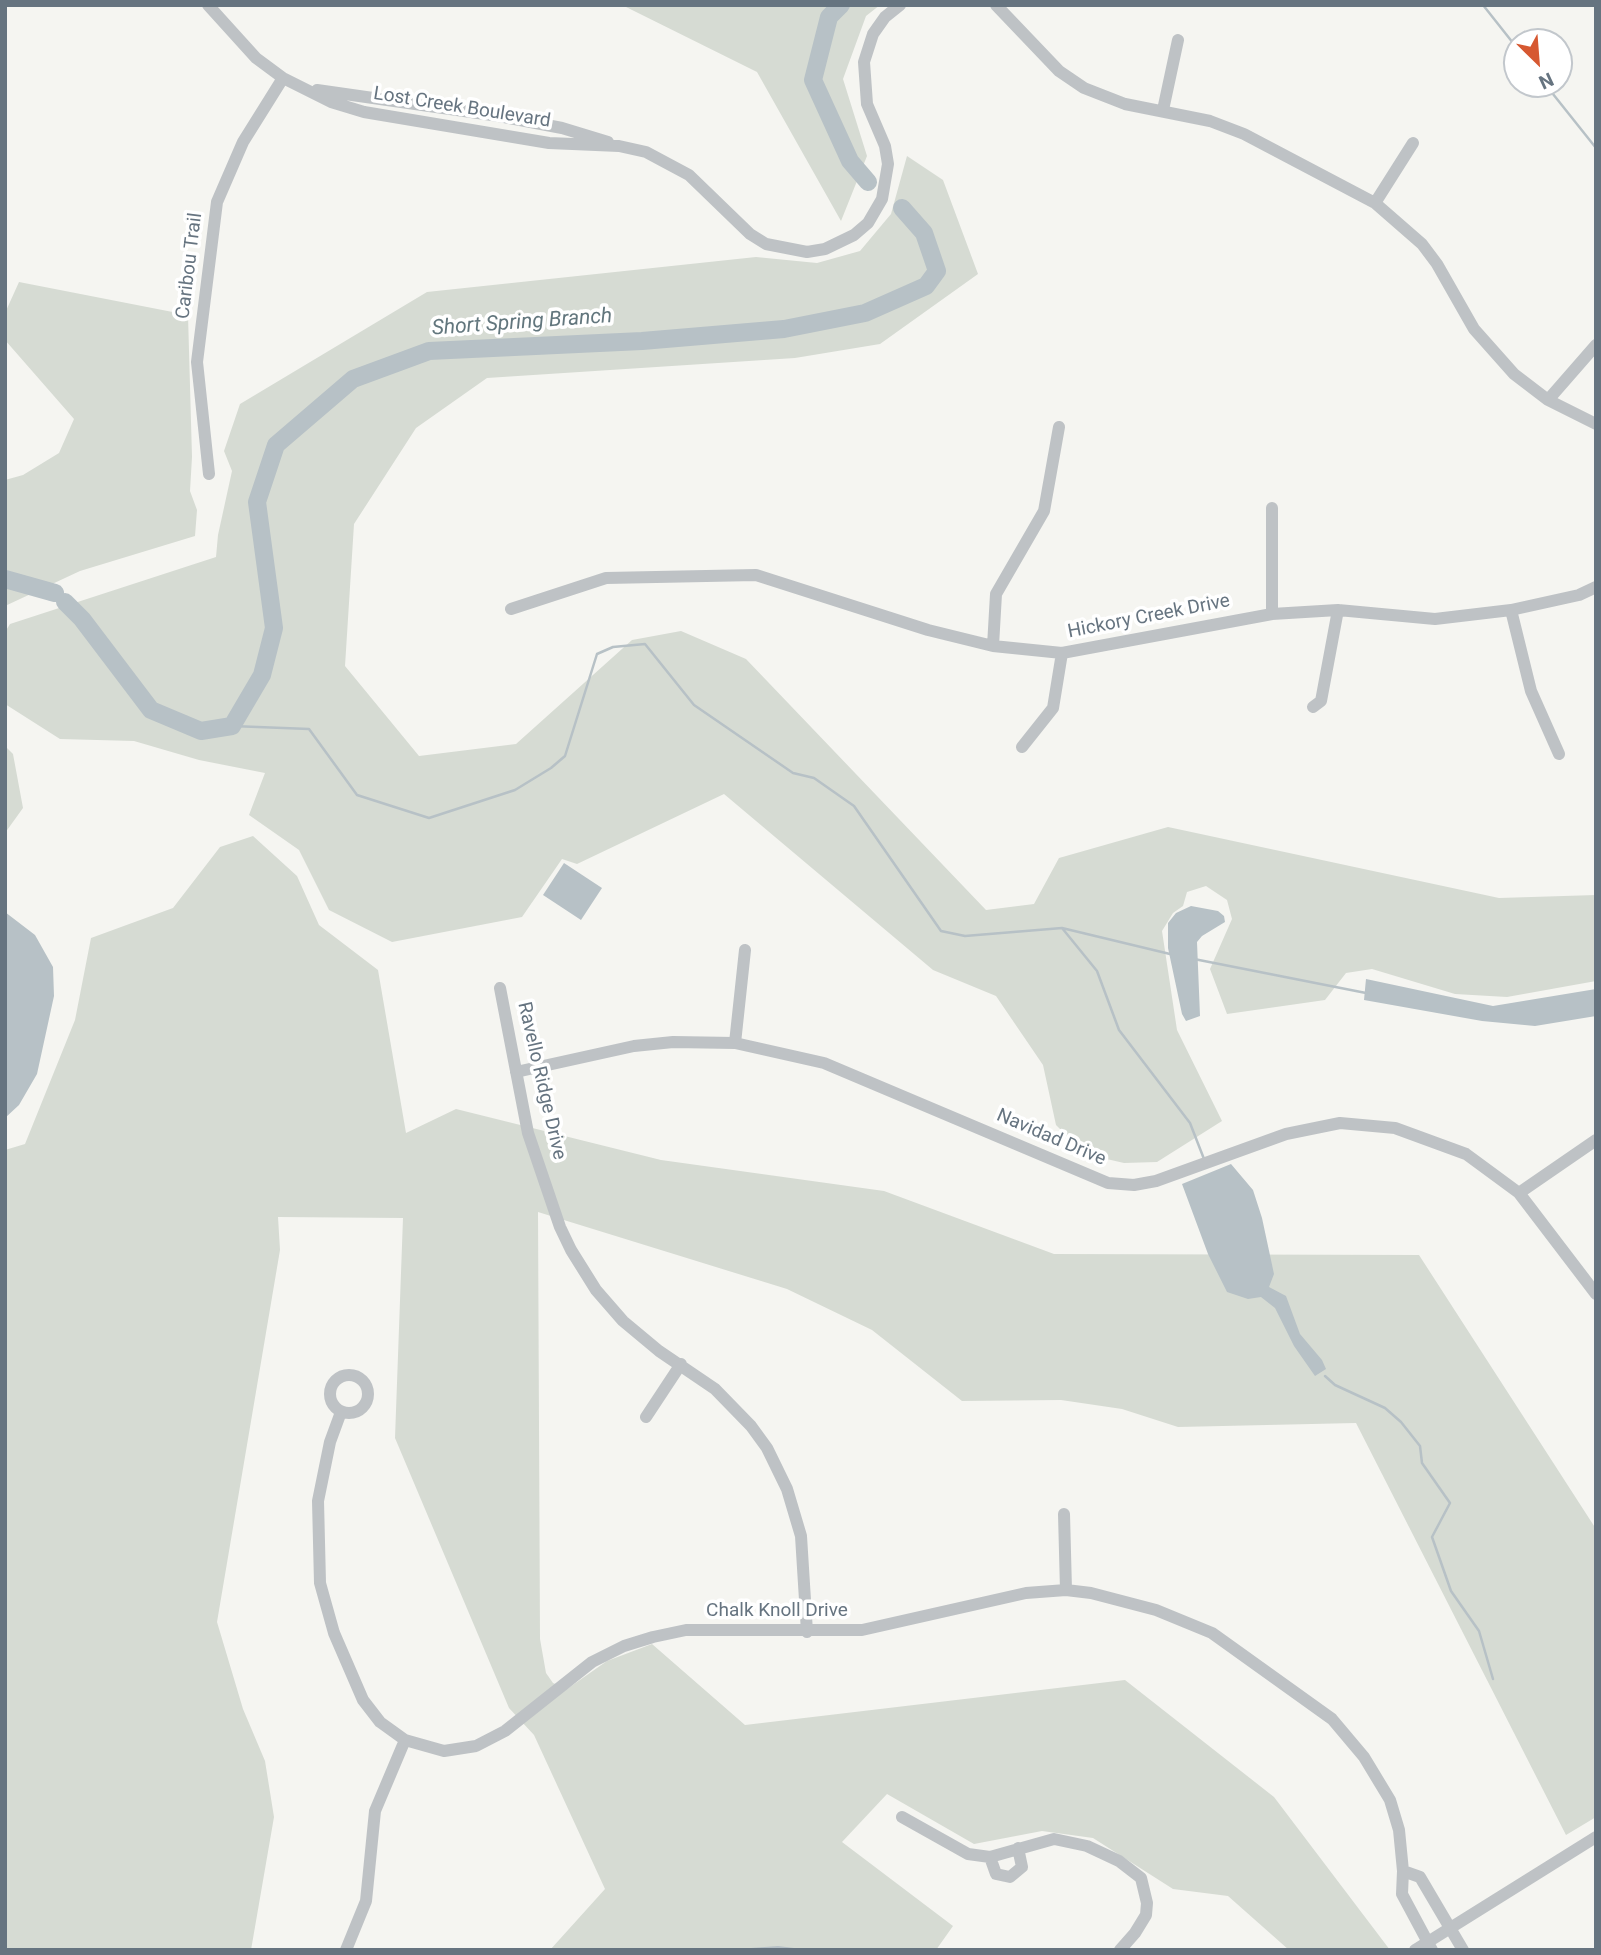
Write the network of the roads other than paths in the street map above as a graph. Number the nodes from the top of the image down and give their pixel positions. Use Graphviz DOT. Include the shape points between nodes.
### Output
graph roads {
  1 [pos="208,5"];
  2 [pos="900,5"];
  3 [pos="996,5"];
  4 [pos="1178,40"];
  5 [pos="282,78"];
  6 [pos="303,87"];
  7 [pos="405,103"];
  8 [pos="1163,110"];
  9 [pos="403,119"];
  10 [pos="1413,143"];
  11 [pos="619,146"];
  12 [pos="1375,202"];
  13 [pos="1596,345"];
  14 [pos="1548,400"];
  15 [pos="1596,424"];
  16 [pos="1059,427"];
  17 [pos="209,474"];
  18 [pos="1272,508"];
  19 [pos="1596,587"];
  20 [pos="511,609"];
  21 [pos="1338,610"];
  22 [pos="1511,610"];
  23 [pos="1272,614"];
  24 [pos="993,646"];
  25 [pos="1062,653"];
  26 [pos="1313,707"];
  27 [pos="1022,747"];
  28 [pos="1559,754"];
  29 [pos="745,950"];
  30 [pos="500,988"];
  31 [pos="735,1043"];
  32 [pos="516,1072"];
  33 [pos="1596,1140"];
  34 [pos="1519,1193"];
  35 [pos="1596,1294"];
  36 [pos="681,1364"];
  37 [pos="341,1412"];
  38 [pos="646,1417"];
  39 [pos="1065,1514"];
  40 [pos="1066,1590"];
  41 [pos="807,1632"];
  42 [pos="405,1740"];
  43 [pos="902,1817"];
  44 [pos="1596,1836"];
  45 [pos="1018,1848"];
  46 [pos="990,1857"];
  47 [pos="1404,1871"];
  48 [pos="1449,1927"];
  49 [pos="1430,1946"];
  50 [pos="346,1950"];
  51 [pos="1120,1950"];
  52 [pos="1415,1950"];
  53 [pos="1463,1950"];
  1 -- 5 [label="street, Lost Creek Boulevard" via="256,58"];
  2 -- 11 [label="street, Lost Creek Boulevard" via="873,34 864,62 867,104 885,146 887,182 872,217 840,243 807,252 766,244 690,175 646,152"];
  3 -- 8 [label="street" via="1059,71 1084,88 1125,104"];
  4 -- 8 [label="street"];
  5 -- 6 [label="street, Lost Creek Boulevard"];
  5 -- 17 [label="street, Caribou Trail" via="243,142 217,202 197,362"];
  6 -- 7 [label="street, Lost Creek Boulevard"];
  6 -- 9 [label="street, Lost Creek Boulevard" via="364,113"];
  7 -- 9 [label="street"];
  7 -- 11 [label="street, Lost Creek Boulevard" via="562,128"];
  8 -- 12 [label="street" via="1244,134"];
  9 -- 11 [label="street, Lost Creek Boulevard" via="549,143"];
  10 -- 12 [label="street"];
  12 -- 14 [label="street" via="1422,244 1489,349"];
  13 -- 14 [label="street"];
  14 -- 15 [label="street"];
  16 -- 24 [label="street" via="1044,511 996,594"];
  18 -- 23 [label="street"];
  19 -- 22 [label="street, Hickory Creek Drive"];
  20 -- 24 [label="street, Hickory Creek Drive" via="606,578 756,575"];
  21 -- 22 [label="street, Hickory Creek Drive" via="1435,619"];
  21 -- 23 [label="street, Hickory Creek Drive"];
  21 -- 26 [label="street" via="1321,701"];
  22 -- 28 [label="street" via="1531,691"];
  23 -- 25 [label="street, Hickory Creek Drive"];
  24 -- 25 [label="street, Hickory Creek Drive"];
  25 -- 27 [label="street" via="1053,708"];
  29 -- 31 [label="street"];
  30 -- 32 [label="street, Ravello Ridge Drive"];
  31 -- 32 [label="street, Navidad Drive" via="634,1046"];
  31 -- 34 [label="street, Navidad Drive" via="824,1063 1108,1183 1156,1181 1264,1141 1340,1123 1395,1128 1466,1154"];
  32 -- 36 [label="street, Ravello Ridge Drive" via="528,1132 560,1227 582,1270 623,1321"];
  33 -- 34 [label="street"];
  34 -- 35 [label="street, Navidad Drive"];
  36 -- 38 [label="street"];
  36 -- 41 [label="street, Ravello Ridge Drive" via="734,1407 778,1468 801,1536"];
  37 -- 42 [label="street, Chalk Knoll Drive" via="319,1493 320,1583 334,1633 363,1700 380,1722"];
  39 -- 40 [label="street"];
  40 -- 41 [label="street, Chalk Knoll Drive" via="1026,1593 862,1630"];
  40 -- 47 [label="street, Chalk Knoll Drive" via="1138,1605 1195,1625 1229,1643 1317,1705 1349,1736 1390,1800"];
  41 -- 42 [label="street, Chalk Knoll Drive" via="686,1630 653,1637 592,1662 505,1731 476,1746 444,1751"];
  42 -- 50 [label="street" via="375,1811 366,1901"];
  43 -- 46 [label="street" via="968,1854"];
  44 -- 48 [label="street"];
  45 -- 46 [label="street"];
  45 -- 46 [label="street" via="1022,1867 1010,1877 996,1874"];
  45 -- 51 [label="street" via="1064,1839 1134,1872 1145,1889 1146,1915"];
  47 -- 48 [label="street" via="1420,1877"];
  47 -- 49 [label="street, Chalk Knoll Drive" via="1402,1894"];
  48 -- 49 [label="street"];
  48 -- 53 [label="street"];
  49 -- 52 [label="street"];
}
